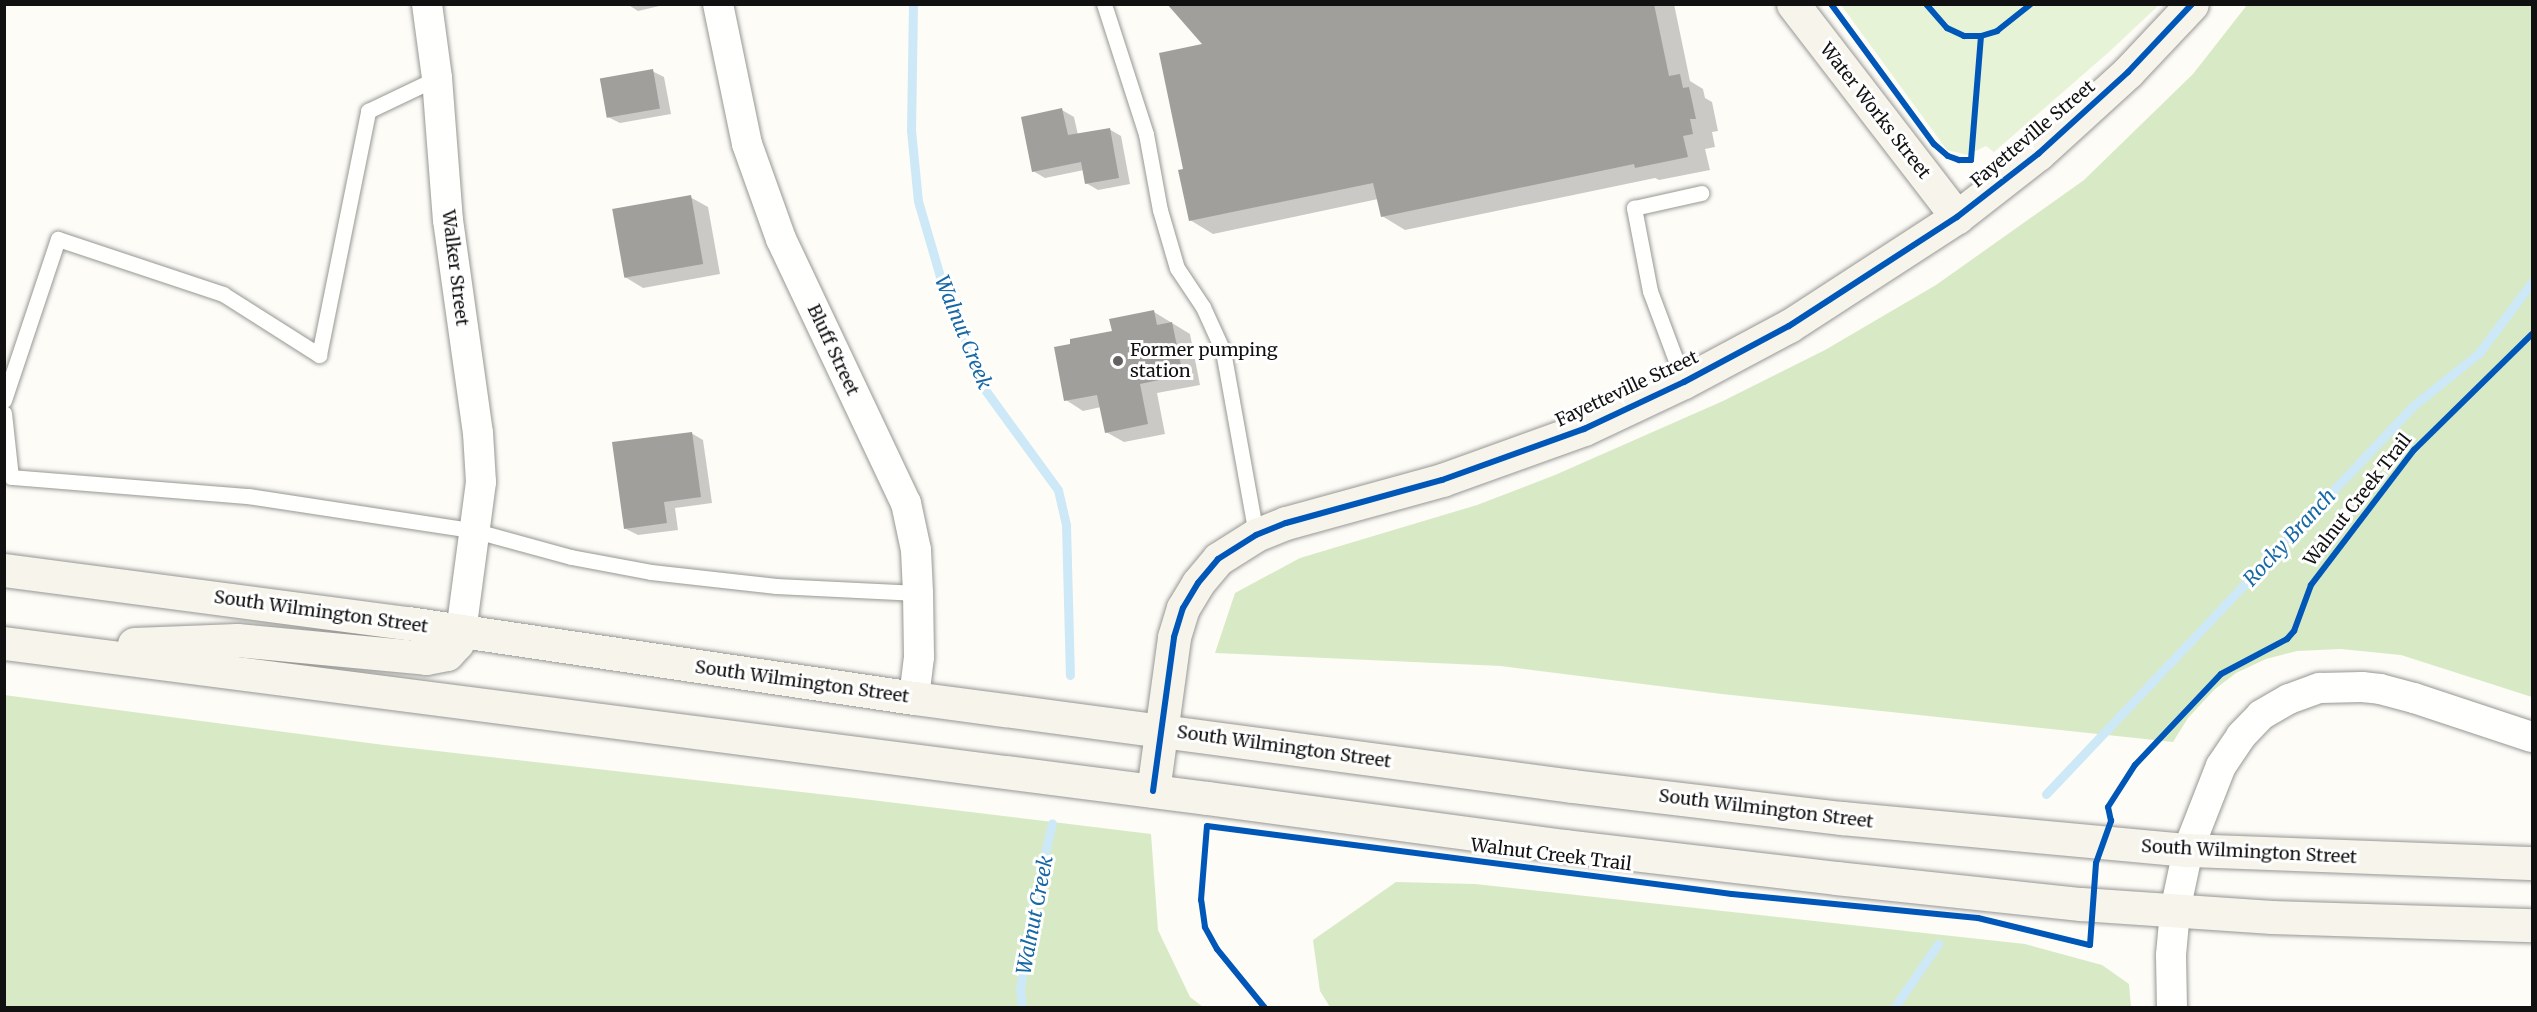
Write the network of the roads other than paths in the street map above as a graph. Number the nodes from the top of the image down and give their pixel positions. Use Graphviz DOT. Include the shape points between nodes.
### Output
graph roads {
  1 [pos="427,4"];
  2 [pos="718,4"];
  3 [pos="1104,4"];
  4 [pos="1793,4"];
  5 [pos="2192,4"];
  6 [pos="437,78"];
  7 [pos="1701,193"];
  8 [pos="1957,217"];
  9 [pos="1684,382"];
  10 [pos="4,400"];
  11 [pos="4,413"];
  12 [pos="8,482"];
  13 [pos="476,531"];
  14 [pos="1256,535"];
  15 [pos="4,570"];
  16 [pos="918,593"];
  17 [pos="461,631"];
  18 [pos="4,643"];
  19 [pos="42,648"];
  20 [pos="914,698"];
  21 [pos="1161,730"];
  22 [pos="2532,737"];
  23 [pos="1153,791"];
  24 [pos="2188,850"];
  25 [pos="2532,863"];
  26 [pos="2175,911"];
  27 [pos="2532,925"];
  28 [pos="2172,1008"];
  1 -- 6 [label="street, Walker Street"];
  2 -- 16 [label="street, Bluff Street" via="747,144 781,239 906,503"];
  3 -- 14 [label="lane" via="1146,134 1160,210 1177,268 1203,307 1223,351"];
  4 -- 8 [label="main road, Water Works Street"];
  5 -- 8 [label="main road, Fayetteville Street" via="2128,72 2054,139"];
  6 -- 10 [label="lane" via="368,111 319,356 223,294 58,240"];
  6 -- 13 [label="street, Walker Street" via="448,220 478,433 481,482"];
  7 -- 9 [label="lane" via="1634,208 1650,291"];
  8 -- 9 [label="main road, Fayetteville Street" via="1789,326"];
  9 -- 14 [label="main road, Fayetteville Street" via="1584,429 1442,480 1286,523"];
  11 -- 12 [label="lane"];
  12 -- 13 [label="lane" via="248,496"];
  13 -- 16 [label="lane" via="571,557 673,574 776,586"];
  13 -- 17 [label="street, Walker Street"];
  14 -- 21 [label="main road, Fayetteville Street" via="1218,559 1183,608 1174,637"];
  15 -- 17 [label="main road, South Wilmington Street"];
  16 -- 20 [label="street, Bluff Street" via="920,657"];
  17 -- 19 [label="main road" via="447,654 426,658 237,640"];
  17 -- 20 [label="main road, South Wilmington Street"];
  18 -- 19 [label="main road"];
  19 -- 23 [label="main road"];
  20 -- 21 [label="main road, South Wilmington Street"];
  21 -- 23 [label="main road, Fayetteville Street"];
  21 -- 24 [label="main road, South Wilmington Street" via="1819,815"];
  22 -- 24 [label="street" via="2380,688 2320,688 2261,715 2231,749 2206,800"];
  23 -- 26 [label="main road" via="1812,876"];
  24 -- 25 [label="main road, South Wilmington Street"];
  24 -- 26 [label="street"];
  26 -- 27 [label="main road"];
  26 -- 28 [label="street" via="2170,955"];
}
